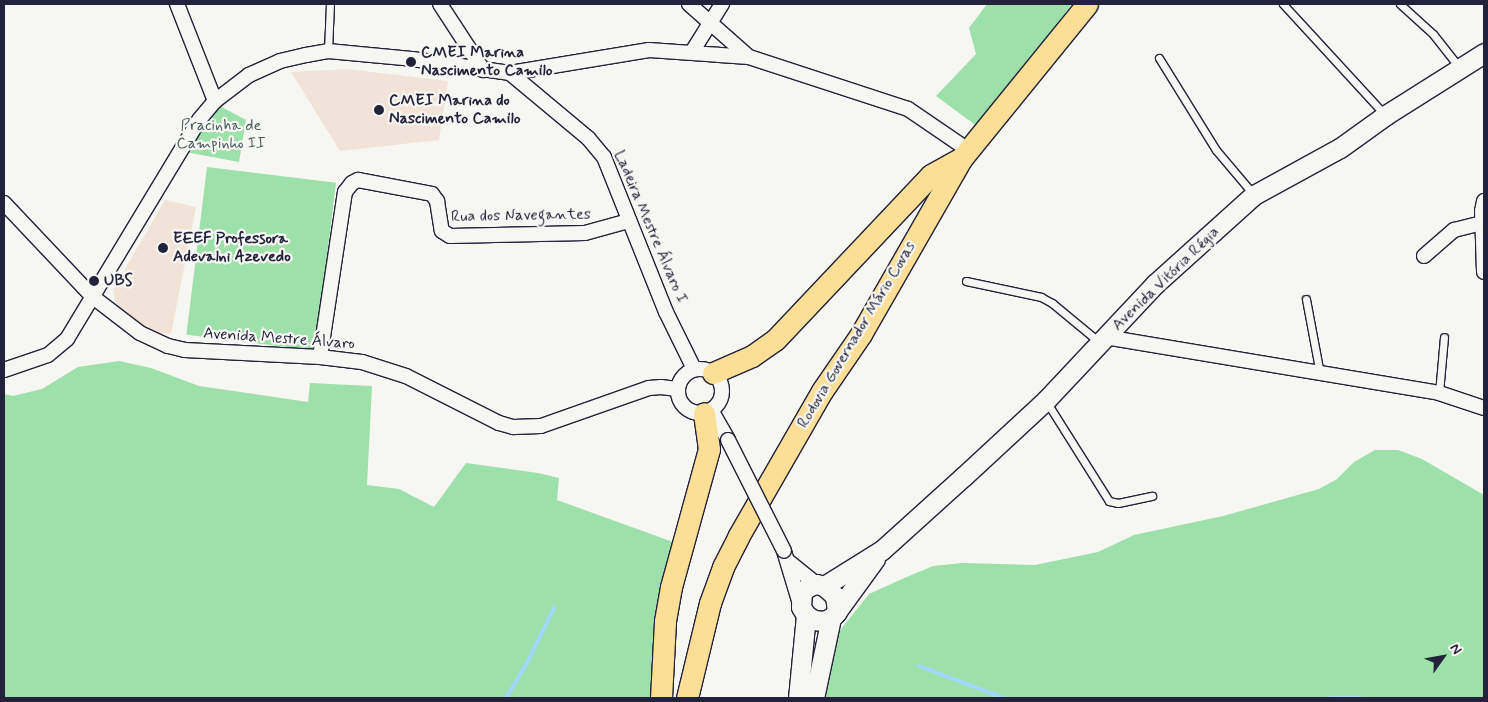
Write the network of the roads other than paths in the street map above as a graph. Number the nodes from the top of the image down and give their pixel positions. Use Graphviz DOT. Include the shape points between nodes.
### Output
graph roads {
  1 [pos="177,4"];
  2 [pos="330,4"];
  3 [pos="440,4"];
  4 [pos="689,4"];
  5 [pos="722,4"];
  6 [pos="1087,4"];
  7 [pos="1283,4"];
  8 [pos="1400,4"];
  9 [pos="709,22"];
  10 [pos="328,52"];
  11 [pos="692,52"];
  12 [pos="1484,53"];
  13 [pos="750,57"];
  14 [pos="1159,58"];
  15 [pos="1460,68"];
  16 [pos="483,70"];
  17 [pos="510,73"];
  18 [pos="214,101"];
  19 [pos="1386,115"];
  20 [pos="965,154"];
  21 [pos="1254,196"];
  22 [pos="1484,201"];
  23 [pos="4,203"];
  24 [pos="629,221"];
  25 [pos="1483,223"];
  26 [pos="1424,256"];
  27 [pos="1484,272"];
  28 [pos="966,281"];
  29 [pos="93,297"];
  30 [pos="1306,300"];
  31 [pos="1444,336"];
  32 [pos="1102,340"];
  33 [pos="320,357"];
  34 [pos="4,370"];
  35 [pos="704,371"];
  36 [pos="1320,374"];
  37 [pos="677,390"];
  38 [pos="1439,393"];
  39 [pos="1046,400"];
  40 [pos="1484,408"];
  41 [pos="708,412"];
  42 [pos="1152,496"];
  43 [pos="882,550"];
  44 [pos="786,557"];
  45 [pos="820,585"];
  46 [pos="803,611"];
  47 [pos="834,615"];
  48 [pos="689,696"];
  49 [pos="661,698"];
  50 [pos="798,698"];
  51 [pos="814,698"];
  1 -- 18 [label="street"];
  2 -- 10 [label="lane"];
  3 -- 16 [label="street"];
  4 -- 9 [label="street"];
  5 -- 9 [label="street"];
  6 -- 20 [label="main road, Rodovia Governador Mário Covas"];
  7 -- 19 [label="lane"];
  8 -- 15 [label="lane" via="1433,34"];
  9 -- 11 [label="street"];
  9 -- 13 [label="street"];
  10 -- 16 [label="street" via="412,59"];
  10 -- 18 [label="street" via="280,61 250,75"];
  11 -- 13 [label="street"];
  11 -- 17 [label="street" via="649,50"];
  12 -- 15 [label="street, Avenida Vitória Régia"];
  13 -- 20 [label="street" via="908,109"];
  14 -- 21 [label="lane" via="1216,150"];
  15 -- 19 [label="street, Avenida Vitória Régia"];
  16 -- 17 [label="street"];
  17 -- 24 [label="street, Ladeira Mestre Álvaro I" via="588,138 604,157"];
  18 -- 29 [label="street" via="199,120"];
  19 -- 21 [label="street, Avenida Vitória Régia" via="1340,148"];
  20 -- 35 [label="main road" via="931,175 775,340 752,356"];
  20 -- 48 [label="main road, Rodovia Governador Mário Covas" via="738,537 710,604"];
  21 -- 32 [label="street, Avenida Vitória Régia" via="1155,284"];
  22 -- 25 [label="street"];
  23 -- 29 [label="street, Avenida Mestre Álvaro"];
  24 -- 33 [label="street, Rua dos Navegantes" via="585,234 450,236 442,231 437,201 432,194 358,180 345,192"];
  24 -- 35 [label="street, Ladeira Mestre Álvaro I" via="666,312"];
  25 -- 26 [label="street" via="1454,230"];
  25 -- 27 [label="street"];
  28 -- 32 [label="lane" via="1041,297"];
  29 -- 33 [label="street, Avenida Mestre Álvaro" via="140,333 168,346 185,350"];
  29 -- 34 [label="street" via="59,348"];
  30 -- 36 [label="lane"];
  31 -- 38 [label="lane"];
  32 -- 36 [label="street"];
  32 -- 39 [label="street, Avenida Vitória Régia"];
  33 -- 37 [label="street, Avenida Mestre Álvaro" via="384,368 513,427 541,426 649,388"];
  35 -- 37 [label="street" via="681,378"];
  35 -- 41 [label="street" via="720,381 722,394 720,402"];
  36 -- 38 [label="street"];
  37 -- 41 [label="street" via="681,404 687,410"];
  38 -- 40 [label="street"];
  39 -- 42 [label="lane" via="1109,501 1118,503"];
  39 -- 43 [label="street, Avenida Vitória Régia"];
  41 -- 44 [label="street, bridge" via="728,440"];
  41 -- 49 [label="main road" via="709,449 671,587 665,621"];
  43 -- 45 [label="street, Avenida Vitória Régia"];
  43 -- 47 [label="street, Avenida Vitória Régia"];
  44 -- 45 [label="street"];
  44 -- 46 [label="street"];
  45 -- 46 [label="street" via="802,592"];
  45 -- 47 [label="street" via="835,596"];
  46 -- 47 [label="street" via="814,620 823,621"];
  46 -- 50 [label="street"];
  47 -- 51 [label="street"];
}
